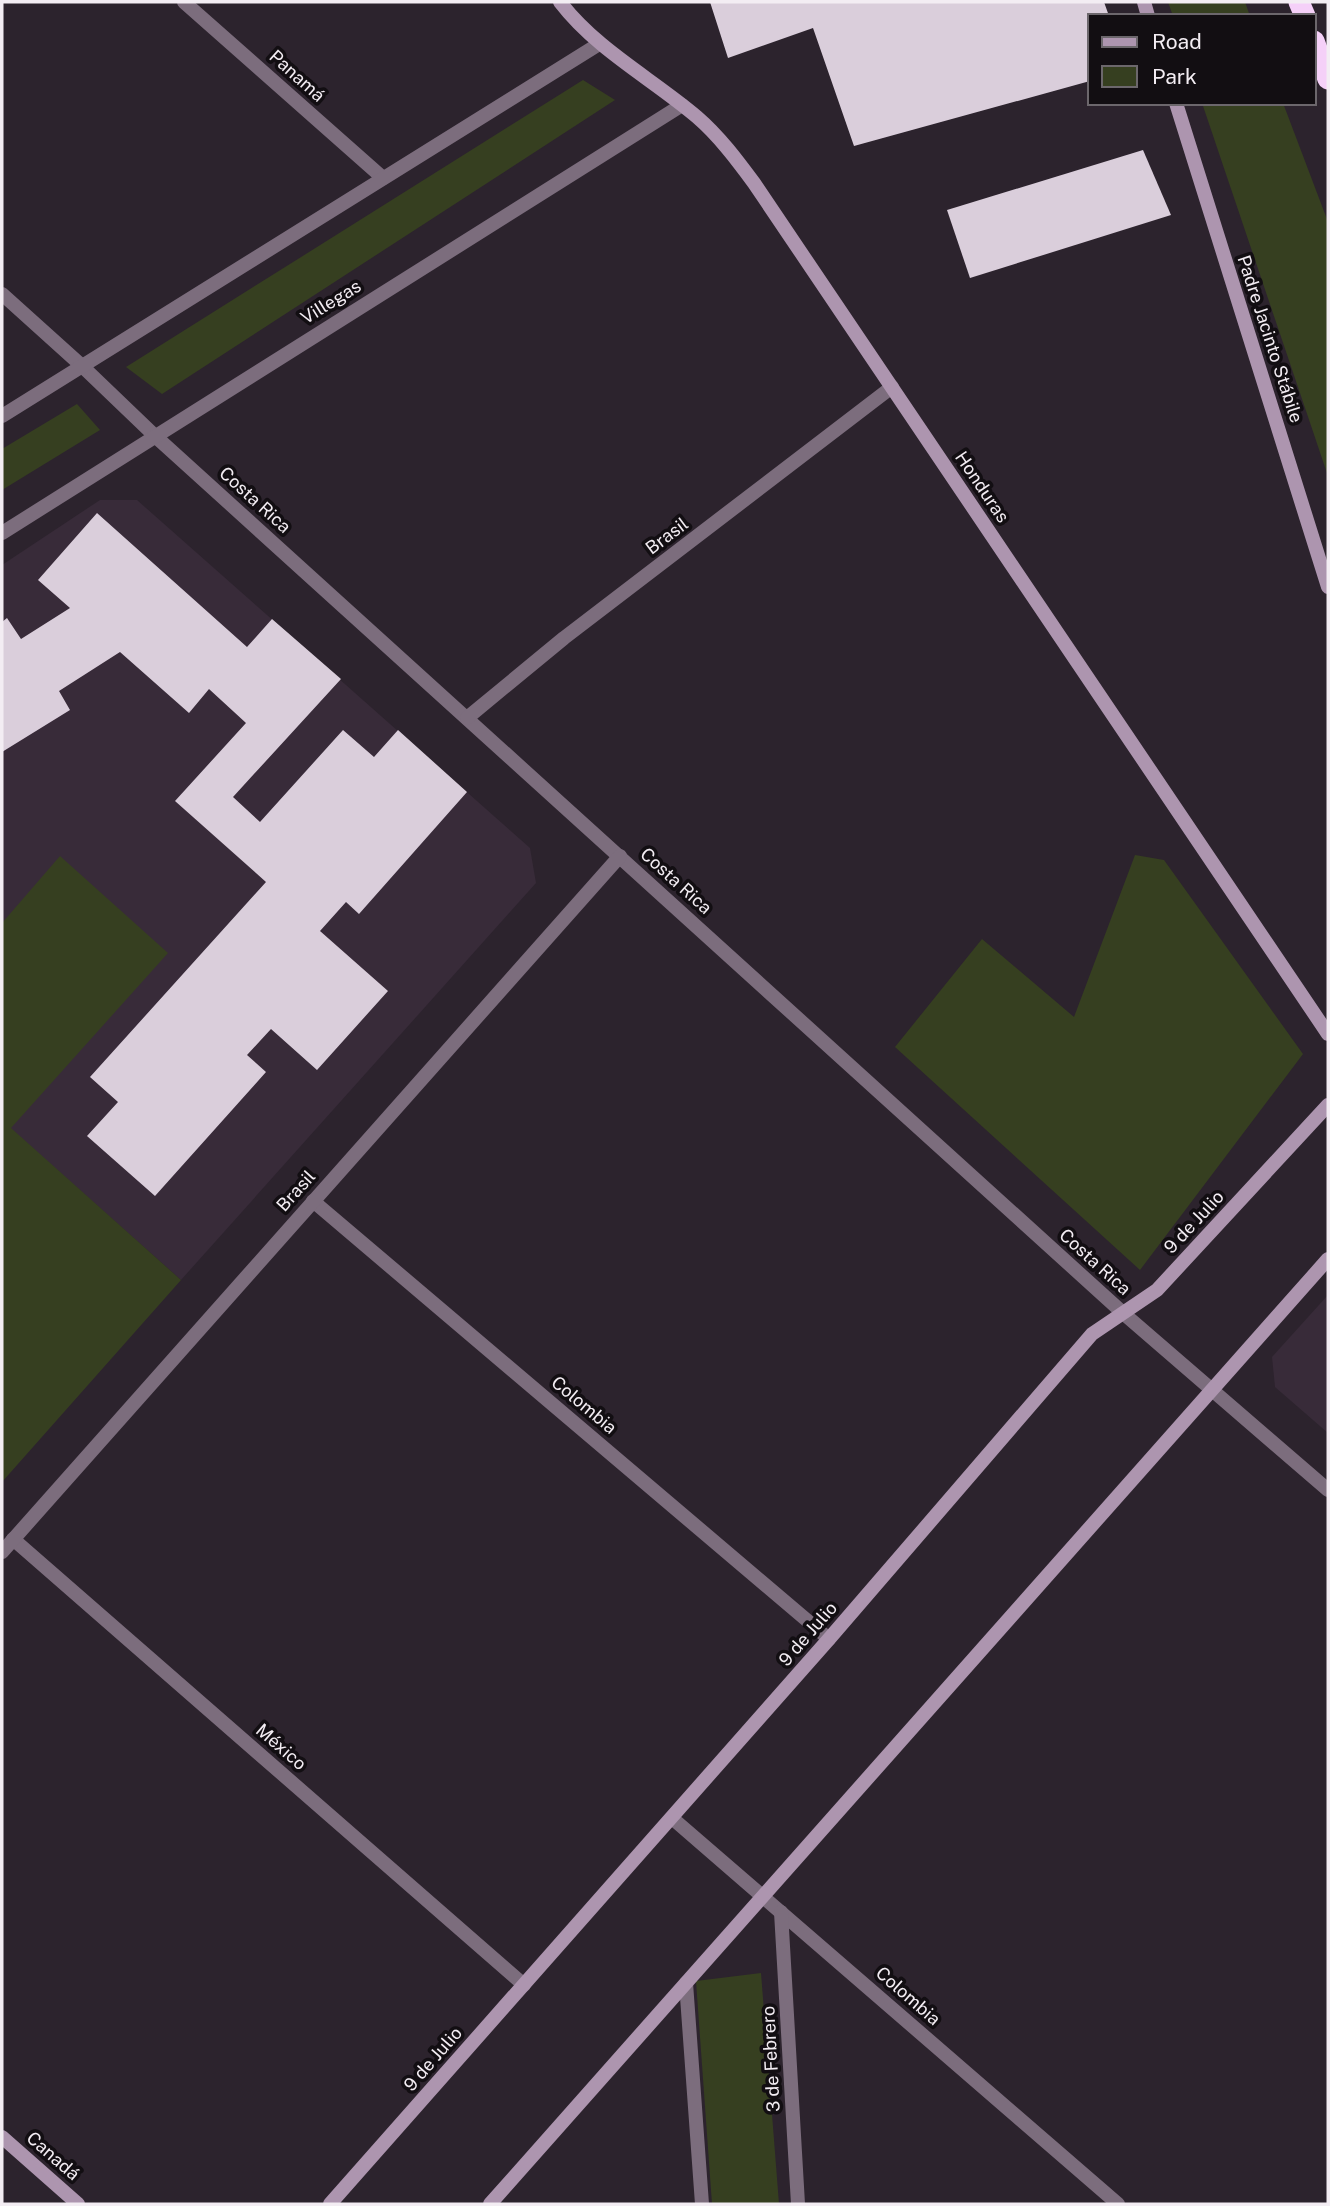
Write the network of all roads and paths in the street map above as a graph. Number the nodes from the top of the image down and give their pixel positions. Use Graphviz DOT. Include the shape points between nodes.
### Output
graph roads {
  1 [pos="184,2"];
  2 [pos="560,2"];
  3 [pos="599,44"];
  4 [pos="1316,46"];
  5 [pos="1328,79"];
  6 [pos="682,105"];
  7 [pos="1177,105"];
  8 [pos="383,178"];
  9 [pos="2,294"];
  10 [pos="82,366"];
  11 [pos="892,387"];
  12 [pos="2,416"];
  13 [pos="155,436"];
  14 [pos="2,533"];
  15 [pos="1328,587"];
  16 [pos="467,718"];
  17 [pos="620,856"];
  18 [pos="1328,1034"];
  19 [pos="1328,1105"];
  20 [pos="313,1201"];
  21 [pos="1328,1259"];
  22 [pos="1122,1313"];
  23 [pos="1213,1390"];
  24 [pos="1328,1490"];
  25 [pos="13,1539"];
  26 [pos="2,1552"];
  27 [pos="829,1639"];
  28 [pos="672,1818"];
  29 [pos="763,1897"];
  30 [pos="781,1912"];
  31 [pos="686,1983"];
  32 [pos="524,1984"];
  33 [pos="2,2137"];
  34 [pos="78,2204"];
  35 [pos="330,2204"];
  36 [pos="490,2204"];
  37 [pos="702,2204"];
  38 [pos="799,2204"];
  39 [pos="1118,2204"];
  1 -- 8 [label="street, Panamá"];
  2 -- 3 [label="street, Honduras"];
  3 -- 6 [label="street, Honduras"];
  3 -- 8 [label="street"];
  4 -- 5 [label="highway"];
  6 -- 11 [label="street, Honduras" via="718,138 754,183"];
  6 -- 13 [label="street, Villegas"];
  7 -- 15 [label="street, Padre Jacinto Stábile"];
  8 -- 10 [label="street"];
  9 -- 10 [label="street, Costa Rica"];
  10 -- 12 [label="street"];
  10 -- 13 [label="street, Costa Rica"];
  11 -- 16 [label="street, Brasil" via="564,638"];
  11 -- 18 [label="street, Honduras"];
  13 -- 14 [label="street, Villegas"];
  13 -- 16 [label="street, Costa Rica"];
  16 -- 17 [label="street, Costa Rica"];
  17 -- 20 [label="street, Brasil"];
  17 -- 22 [label="street, Costa Rica"];
  19 -- 22 [label="street, 9 de Julio" via="1157,1290"];
  20 -- 25 [label="street, Brasil"];
  20 -- 27 [label="street, Colombia"];
  21 -- 23 [label="street"];
  22 -- 23 [label="street, Costa Rica"];
  22 -- 27 [label="street, 9 de Julio" via="1092,1334"];
  23 -- 24 [label="street, Costa Rica"];
  23 -- 29 [label="street"];
  25 -- 26 [label="street, Brasil"];
  25 -- 32 [label="street, México"];
  27 -- 28 [label="street, 9 de Julio"];
  28 -- 29 [label="street, Colombia"];
  28 -- 32 [label="street, 9 de Julio"];
  29 -- 30 [label="street, Colombia"];
  29 -- 31 [label="street"];
  30 -- 38 [label="street, 3 de Febrero"];
  30 -- 39 [label="street, Colombia"];
  31 -- 36 [label="street"];
  31 -- 37 [label="street"];
  32 -- 35 [label="street, 9 de Julio"];
  33 -- 34 [label="street, Canadá"];
}
